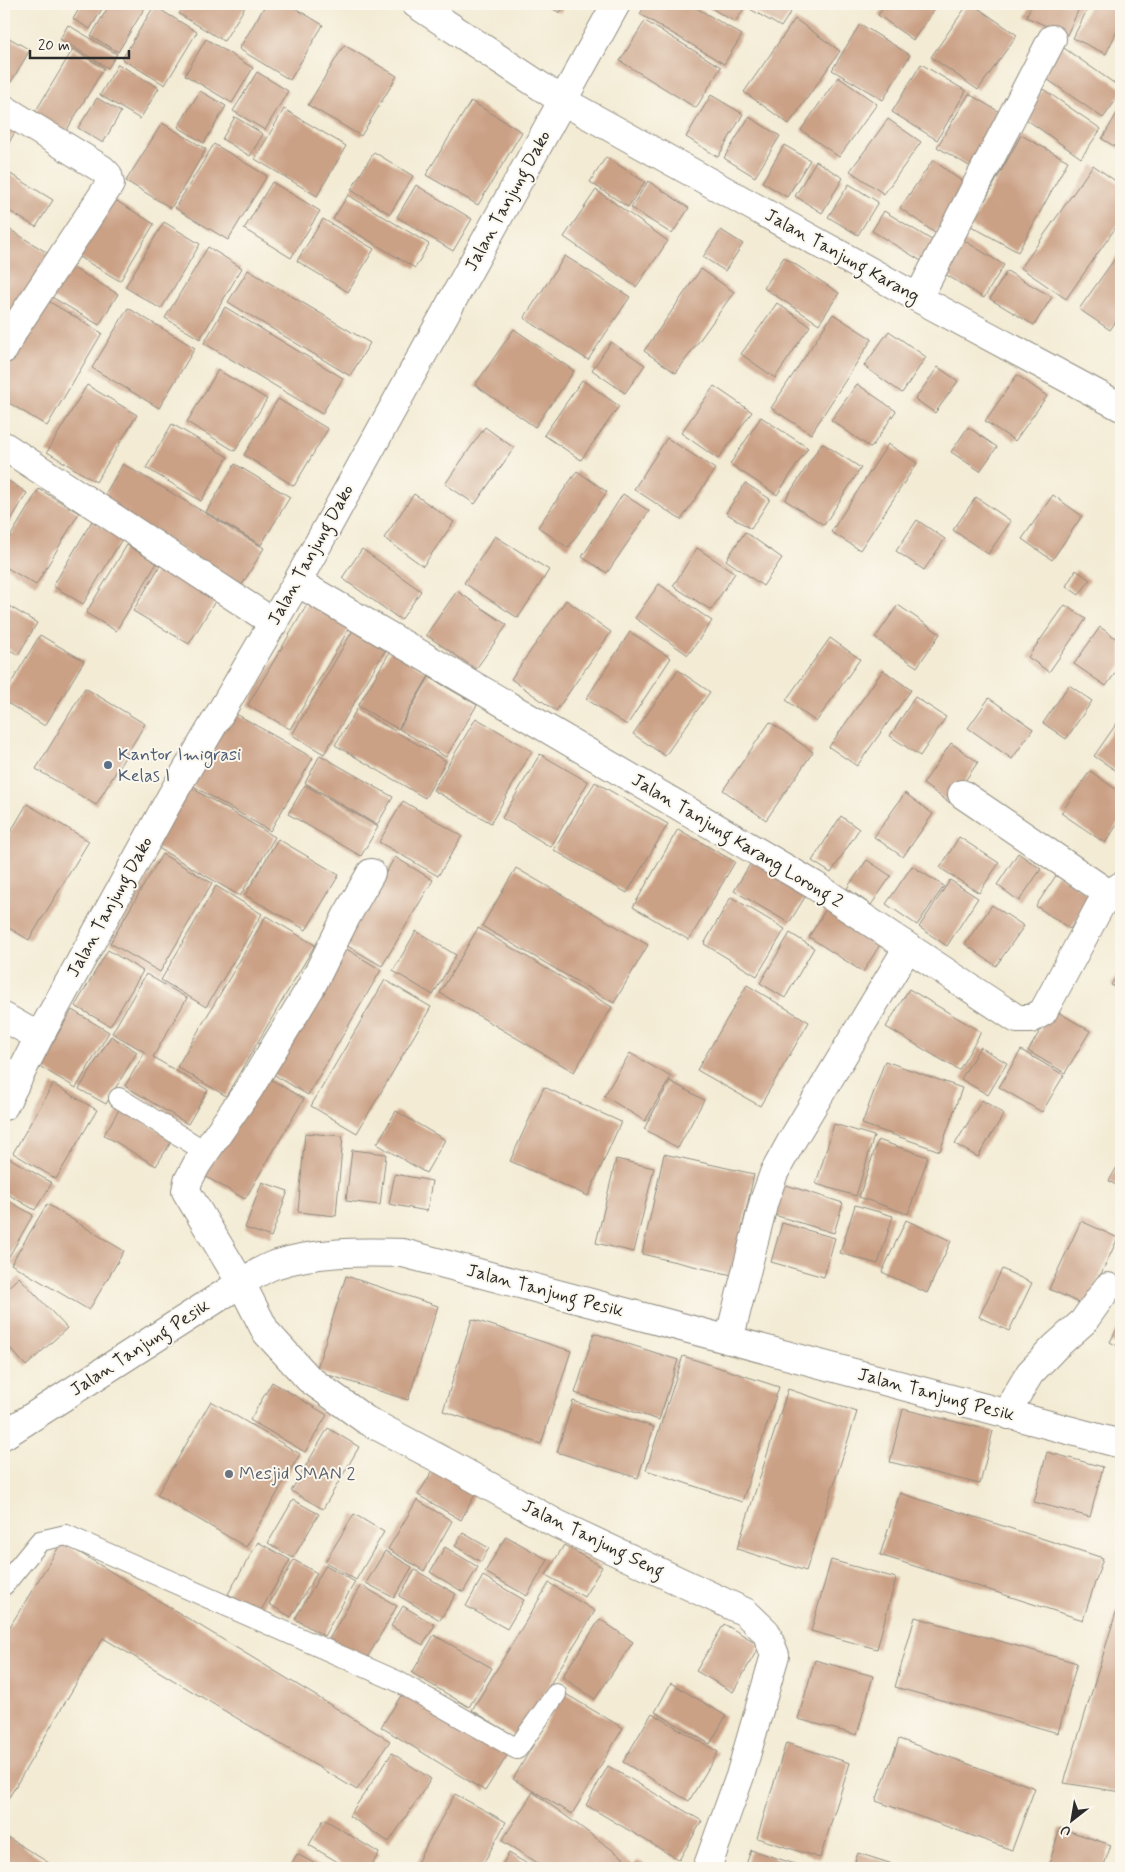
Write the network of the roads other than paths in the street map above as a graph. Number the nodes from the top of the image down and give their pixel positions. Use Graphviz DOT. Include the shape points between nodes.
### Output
graph roads {
  1 [pos="416,4"];
  2 [pos="616,4"];
  3 [pos="1052,39"];
  4 [pos="563,101"];
  5 [pos="4,109"];
  6 [pos="918,298"];
  7 [pos="4,349"];
  8 [pos="1121,407"];
  9 [pos="4,446"];
  10 [pos="297,582"];
  11 [pos="274,623"];
  12 [pos="962,794"];
  13 [pos="371,873"];
  14 [pos="1115,890"];
  15 [pos="908,948"];
  16 [pos="4,1016"];
  17 [pos="39,1037"];
  18 [pos="119,1098"];
  19 [pos="5,1100"];
  20 [pos="206,1152"];
  21 [pos="241,1283"];
  22 [pos="1108,1287"];
  23 [pos="729,1340"];
  24 [pos="1010,1415"];
  25 [pos="4,1435"];
  26 [pos="1121,1444"];
  27 [pos="4,1585"];
  28 [pos="556,1694"];
  29 [pos="707,1868"];
  1 -- 4 [label="street, Jalan Tanjung Karang"];
  2 -- 4 [label="street, Jalan Tanjung Dako"];
  3 -- 6 [label="street"];
  4 -- 6 [label="street, Jalan Tanjung Karang"];
  4 -- 10 [label="street, Jalan Tanjung Dako"];
  5 -- 7 [label="street" via="102,169 110,184"];
  6 -- 8 [label="street, Jalan Tanjung Karang"];
  9 -- 11 [label="street"];
  10 -- 11 [label="street, Jalan Tanjung Dako"];
  10 -- 15 [label="street, Jalan Tanjung Karang Lorong 2" via="814,885"];
  11 -- 17 [label="street, Jalan Tanjung Dako" via="172,795"];
  12 -- 14 [label="street"];
  13 -- 20 [label="street" via="311,987"];
  14 -- 15 [label="street, Jalan Tanjung Karang Lorong 2" via="1100,906 1043,1012 1031,1019 1017,1019"];
  15 -- 23 [label="street" via="774,1173"];
  16 -- 17 [label="street"];
  17 -- 19 [label="street, Jalan Tanjung Dako"];
  18 -- 20 [label="lane"];
  20 -- 21 [label="street, Jalan Tanjung Seng" via="188,1181 186,1192"];
  21 -- 23 [label="street, Jalan Tanjung Pesik" via="273,1265 330,1253 404,1253"];
  21 -- 25 [label="street, Jalan Tanjung Pesik"];
  21 -- 29 [label="street, Jalan Tanjung Seng" via="266,1332 308,1379 366,1420 557,1524 745,1612 766,1632 775,1655 740,1776"];
  22 -- 24 [label="street" via="1083,1322 1030,1373 1015,1398"];
  23 -- 24 [label="street, Jalan Tanjung Pesik"];
  24 -- 26 [label="street, Jalan Tanjung Pesik"];
  27 -- 28 [label="lane" via="40,1541 66,1535 397,1682 517,1749"];
}
